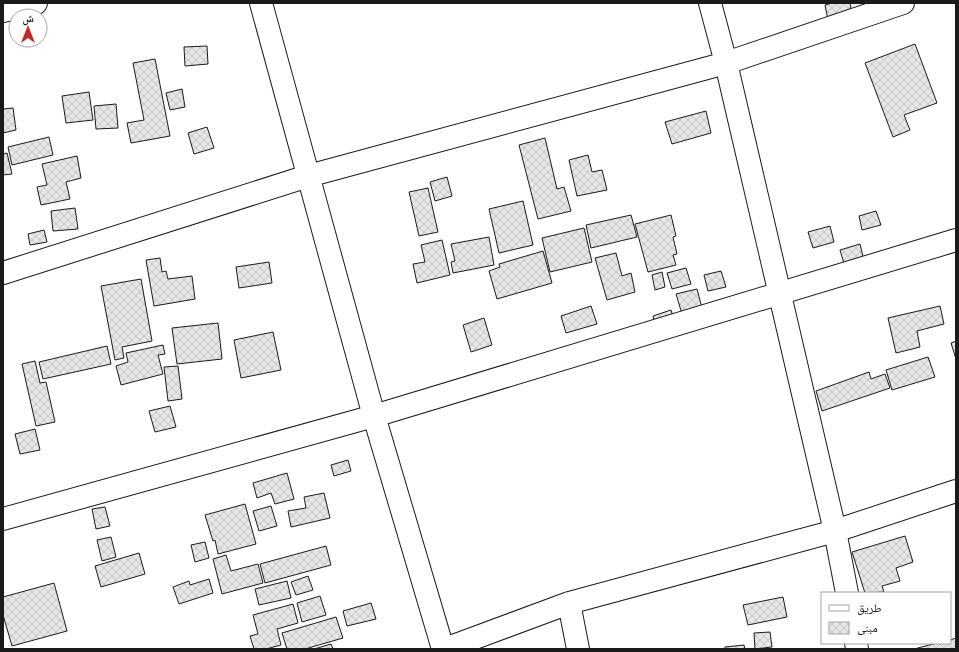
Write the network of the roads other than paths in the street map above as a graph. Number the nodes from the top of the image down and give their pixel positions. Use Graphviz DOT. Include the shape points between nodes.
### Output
graph roads {
  1 [pos="36,3"];
  2 [pos="261,3"];
  3 [pos="710,3"];
  4 [pos="903,3"];
  5 [pos="3,11"];
  6 [pos="726,64"];
  7 [pos="308,176"];
  8 [pos="956,240"];
  9 [pos="3,273"];
  10 [pos="779,293"];
  11 [pos="374,416"];
  12 [pos="956,491"];
  13 [pos="3,519"];
  14 [pos="835,531"];
  15 [pos="847,592"];
  16 [pos="569,603"];
  17 [pos="444,649"];
  18 [pos="578,649"];
  1 -- 5 [label="street"];
  2 -- 7 [label="street"];
  3 -- 6 [label="street"];
  4 -- 6 [label="street"];
  6 -- 7 [label="street"];
  6 -- 10 [label="street"];
  7 -- 9 [label="street"];
  7 -- 11 [label="street"];
  8 -- 10 [label="street"];
  10 -- 11 [label="street"];
  10 -- 14 [label="street"];
  11 -- 13 [label="street"];
  11 -- 17 [label="street"];
  12 -- 14 [label="street"];
  14 -- 15 [label="street"];
  14 -- 16 [label="street"];
  16 -- 17 [label="street"];
  16 -- 18 [label="street"];
}
